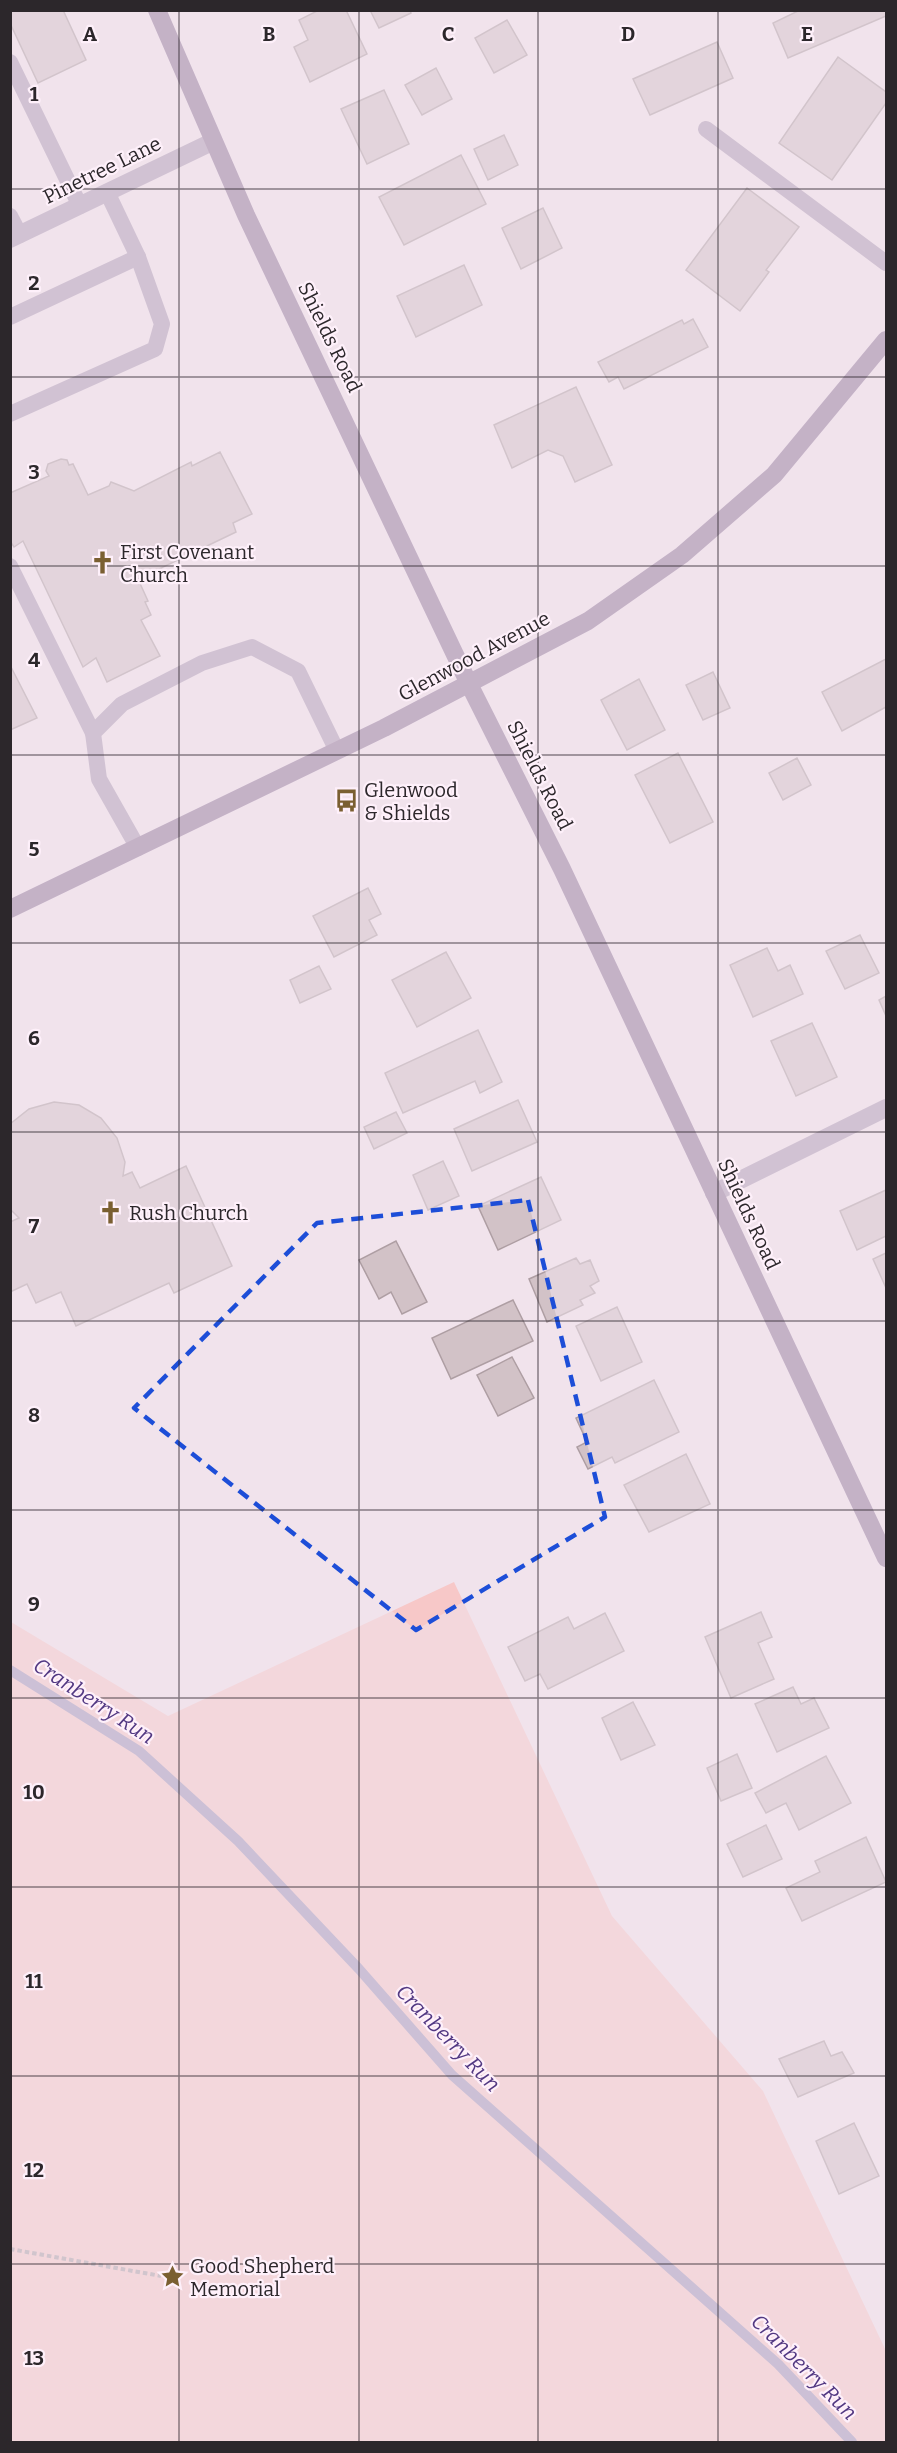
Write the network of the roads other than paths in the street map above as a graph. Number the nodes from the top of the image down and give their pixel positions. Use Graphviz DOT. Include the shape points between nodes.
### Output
graph roads {
  1 [pos="157,10"];
  2 [pos="10,62"];
  3 [pos="706,129"];
  4 [pos="212,142"];
  5 [pos="107,192"];
  6 [pos="80,206"];
  7 [pos="10,216"];
  8 [pos="15,237"];
  9 [pos="138,257"];
  10 [pos="886,263"];
  11 [pos="10,317"];
  12 [pos="886,340"];
  13 [pos="10,414"];
  14 [pos="10,566"];
  15 [pos="469,684"];
  16 [pos="93,733"];
  17 [pos="337,752"];
  18 [pos="138,848"];
  19 [pos="10,909"];
  20 [pos="886,1108"];
  21 [pos="714,1193"];
  22 [pos="886,1558"];
  1 -- 4 [label="main road, Shields Road"];
  2 -- 6 [label="lane"];
  3 -- 10 [label="lane"];
  4 -- 5 [label="street, Pinetree Lane"];
  4 -- 15 [label="main road, Shields Road"];
  5 -- 6 [label="street, Pinetree Lane"];
  5 -- 9 [label="lane"];
  6 -- 8 [label="street, Pinetree Lane"];
  7 -- 8 [label="lane"];
  9 -- 11 [label="lane"];
  9 -- 13 [label="lane" via="162,324 155,349"];
  12 -- 15 [label="main road, Glenwood Avenue" via="774,476 682,555 588,621"];
  14 -- 16 [label="lane"];
  15 -- 17 [label="main road, Glenwood Avenue"];
  15 -- 21 [label="main road, Shields Road" via="562,868"];
  16 -- 17 [label="lane" via="122,704 202,663 252,647 298,671"];
  16 -- 18 [label="lane" via="99,779"];
  17 -- 18 [label="main road, Glenwood Avenue"];
  18 -- 19 [label="main road, Glenwood Avenue"];
  20 -- 21 [label="street"];
  21 -- 22 [label="main road, Shields Road"];
}
